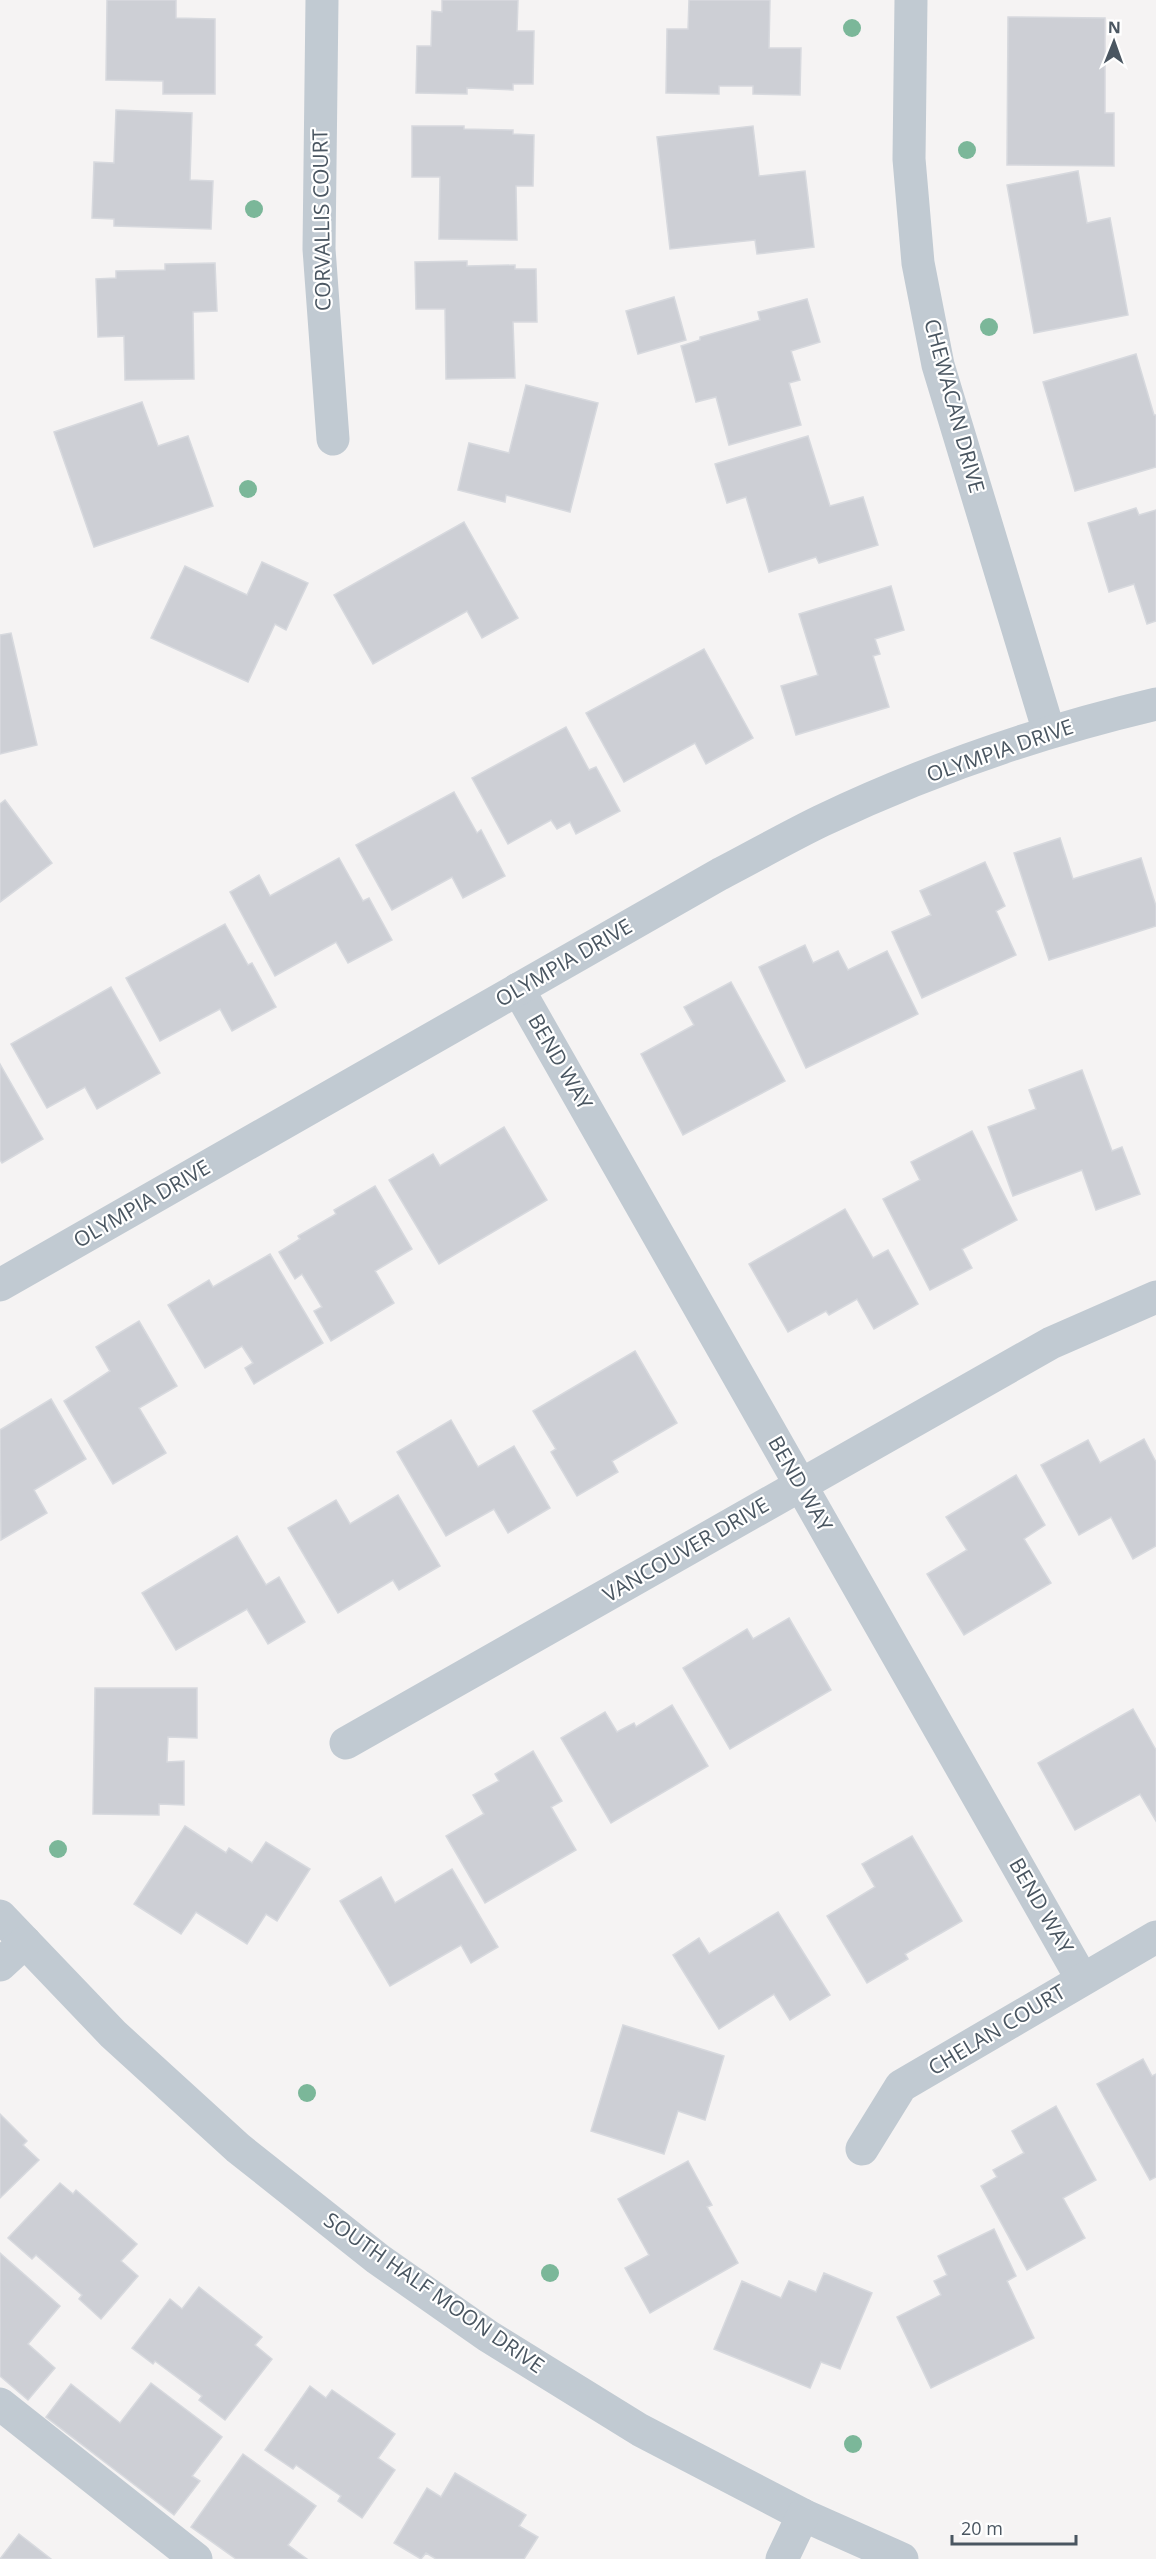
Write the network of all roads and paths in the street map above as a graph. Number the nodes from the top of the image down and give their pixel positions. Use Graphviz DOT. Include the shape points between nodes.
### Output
graph roads {
  1 [pos="322,0"];
  2 [pos="911,0"];
  3 [pos="333,439"];
  4 [pos="1156,704"];
  5 [pos="1049,732"];
  6 [pos="518,989"];
  7 [pos="0,1285"];
  8 [pos="1156,1297"];
  9 [pos="800,1484"];
  10 [pos="346,1743"];
  11 [pos="0,1916"];
  12 [pos="1156,1937"];
  13 [pos="25,1942"];
  14 [pos="0,1965"];
  15 [pos="1082,1979"];
  16 [pos="862,2149"];
  17 [pos="0,2404"];
  18 [pos="803,2515"];
  19 [pos="196,2559"];
  20 [pos="782,2559"];
  21 [pos="903,2559"];
  1 -- 3 [label="street, CORVALLIS COURT" via="319,249"];
  2 -- 5 [label="street, CHEWACAN DRIVE" via="909,159 918,263 938,365"];
  4 -- 5 [label="street, OLYMPIA DRIVE"];
  5 -- 6 [label="street, OLYMPIA DRIVE" via="925,776 820,822"];
  6 -- 7 [label="street, OLYMPIA DRIVE"];
  6 -- 9 [label="street, BEND WAY"];
  8 -- 9 [label="street, VANCOUVER DRIVE" via="1051,1343"];
  9 -- 10 [label="street, VANCOUVER DRIVE"];
  9 -- 15 [label="street, BEND WAY"];
  11 -- 13 [label="street, SOUTH HALF MOON DRIVE"];
  12 -- 15 [label="street, CHELAN COURT"];
  13 -- 14 [label="street"];
  13 -- 18 [label="street, SOUTH HALF MOON DRIVE" via="113,2034 238,2148 378,2259 488,2336 640,2430"];
  15 -- 16 [label="street, CHELAN COURT" via="901,2086"];
  17 -- 19 [label="street"];
  18 -- 20 [label="street"];
  18 -- 21 [label="street, SOUTH HALF MOON DRIVE"];
}
